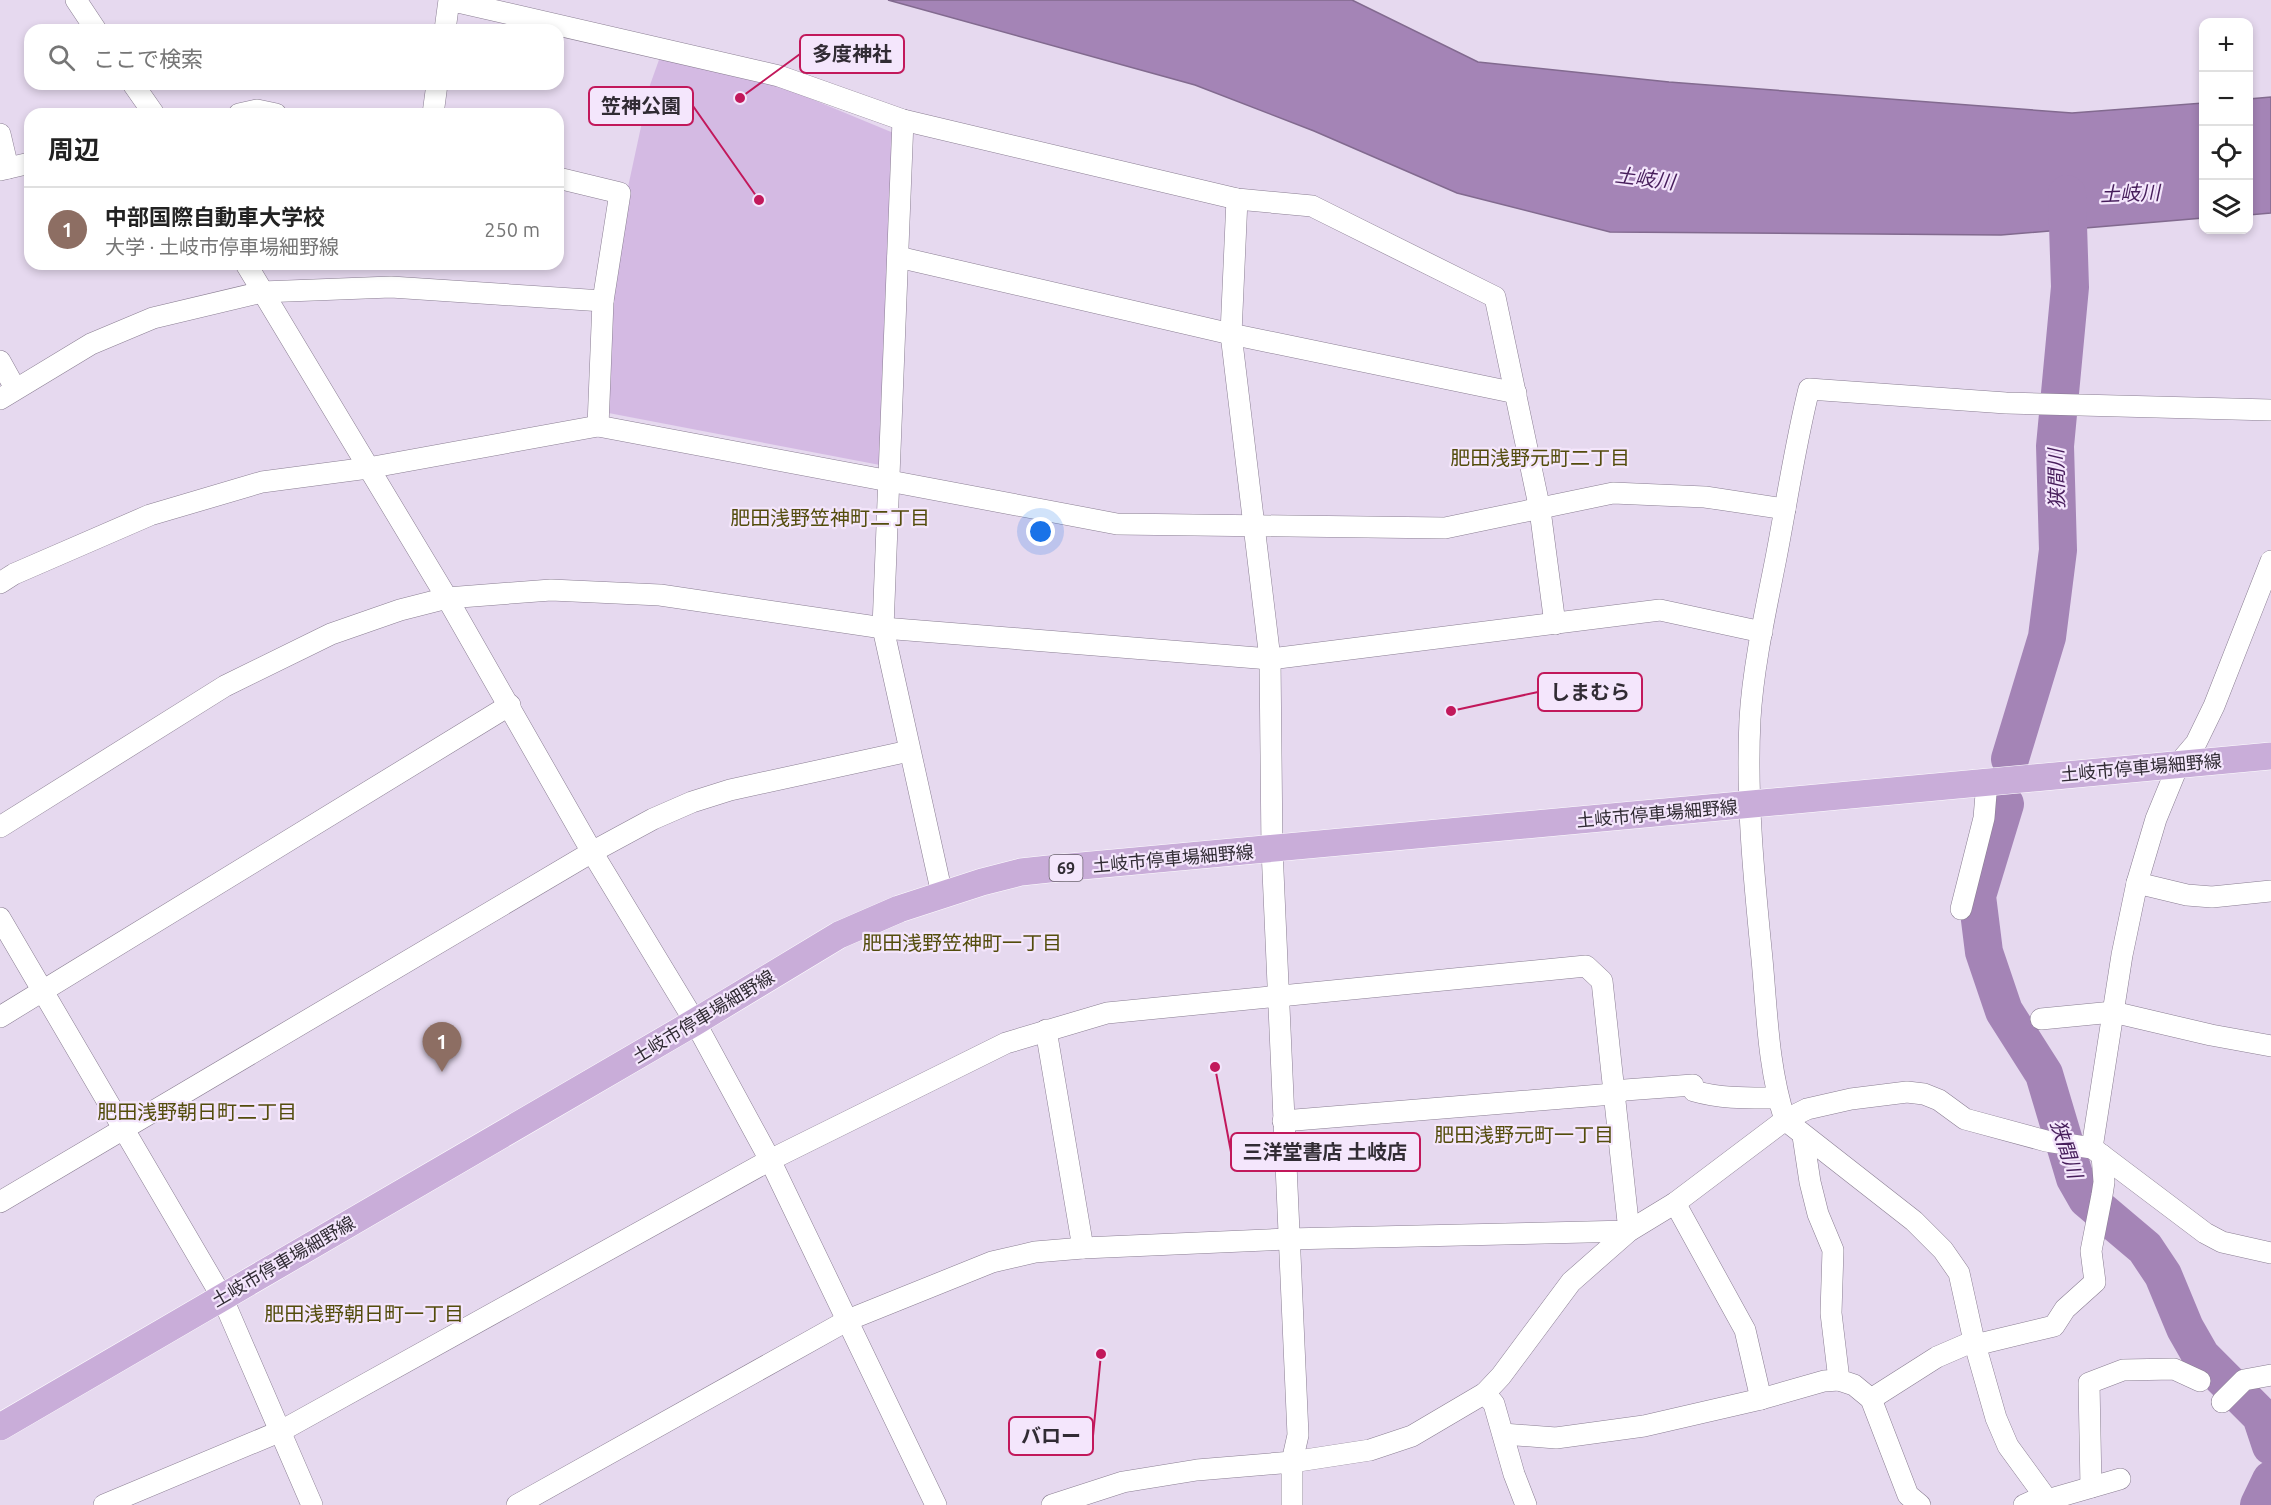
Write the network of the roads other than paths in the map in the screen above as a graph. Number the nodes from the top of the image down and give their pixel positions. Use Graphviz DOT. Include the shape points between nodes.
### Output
graph roads {
  1 [pos="76,0"];
  2 [pos="92,24"];
  3 [pos="446,24"];
  4 [pos="553,24"];
  5 [pos="564,26"];
  6 [pos="137,90"];
  7 [pos="436,90"];
  8 [pos="150,108"];
  9 [pos="434,108"];
  10 [pos="903,120"];
  11 [pos="0,134"];
  12 [pos="24,164"];
  13 [pos="4,169"];
  14 [pos="564,179"];
  15 [pos="1238,199"];
  16 [pos="898,257"];
  17 [pos="249,270"];
  18 [pos="262,292"];
  19 [pos="603,301"];
  20 [pos="1231,334"];
  21 [pos="0,361"];
  22 [pos="8,393"];
  23 [pos="1516,393"];
  24 [pos="2271,410"];
  25 [pos="598,426"];
  26 [pos="368,468"];
  27 [pos="889,482"];
  28 [pos="1785,509"];
  29 [pos="1540,510"];
  30 [pos="1253,526"];
  31 [pos="2271,561"];
  32 [pos="0,584"];
  33 [pos="447,598"];
  34 [pos="1555,624"];
  35 [pos="883,628"];
  36 [pos="1762,632"];
  37 [pos="1270,659"];
  38 [pos="510,705"];
  39 [pos="909,751"];
  40 [pos="2271,756"];
  41 [pos="2179,763"];
  42 [pos="1987,782"];
  43 [pos="1750,805"];
  44 [pos="0,827"];
  45 [pos="1272,849"];
  46 [pos="592,852"];
  47 [pos="2137,883"];
  48 [pos="2271,891"];
  49 [pos="942,894"];
  50 [pos="1960,909"];
  51 [pos="0,918"];
  52 [pos="44,992"];
  53 [pos="1278,995"];
  54 [pos="2113,1012"];
  55 [pos="0,1017"];
  56 [pos="2041,1019"];
  57 [pos="695,1022"];
  58 [pos="1046,1030"];
  59 [pos="2271,1046"];
  60 [pos="1613,1094"];
  61 [pos="1778,1098"];
  62 [pos="1283,1120"];
  63 [pos="1785,1120"];
  64 [pos="124,1129"];
  65 [pos="1803,1136"];
  66 [pos="2091,1149"];
  67 [pos="770,1160"];
  68 [pos="0,1202"];
  69 [pos="1675,1203"];
  70 [pos="1629,1232"];
  71 [pos="1288,1239"];
  72 [pos="1083,1248"];
  73 [pos="2271,1253"];
  74 [pos="222,1297"];
  75 [pos="848,1320"];
  76 [pos="1975,1343"];
  77 [pos="2271,1375"];
  78 [pos="1839,1380"];
  79 [pos="2200,1381"];
  80 [pos="1485,1393"];
  81 [pos="1761,1399"];
  82 [pos="1870,1399"];
  83 [pos="2223,1402"];
  84 [pos="0,1427"];
  85 [pos="281,1431"];
  86 [pos="1503,1434"];
  87 [pos="1292,1462"];
  88 [pos="2120,1479"];
  89 [pos="2091,1487"];
  90 [pos="2047,1501"];
  91 [pos="104,1505"];
  92 [pos="312,1505"];
  93 [pos="517,1505"];
  94 [pos="936,1505"];
  95 [pos="1052,1505"];
  96 [pos="1293,1505"];
  97 [pos="1526,1505"];
  98 [pos="1920,1505"];
  99 [pos="2024,1505"];
  1 -- 2 [label="street"];
  3 -- 4 [label="street" via="449,0"];
  5 -- 10 [label="street" via="779,76"];
  6 -- 8 [label="street"];
  7 -- 9 [label="street"];
  10 -- 15 [label="street"];
  10 -- 16 [label="street"];
  11 -- 13 [label="street"];
  12 -- 13 [label="street"];
  14 -- 19 [label="street" via="620,193"];
  15 -- 20 [label="street"];
  15 -- 23 [label="street" via="1312,206 1495,297"];
  16 -- 20 [label="street"];
  16 -- 27 [label="street"];
  17 -- 18 [label="street"];
  18 -- 19 [label="street" via="391,287"];
  18 -- 22 [label="street" via="153,318 91,344"];
  18 -- 26 [label="street"];
  19 -- 25 [label="street"];
  20 -- 23 [label="street"];
  20 -- 30 [label="street"];
  21 -- 22 [label="street"];
  23 -- 29 [label="street"];
  24 -- 28 [label="street" via="2006,403 1809,389"];
  25 -- 26 [label="street"];
  25 -- 27 [label="street"];
  26 -- 32 [label="street" via="262,482 150,515 14,574"];
  26 -- 33 [label="street"];
  27 -- 30 [label="street" via="1117,524"];
  27 -- 35 [label="street"];
  28 -- 29 [label="street" via="1705,497 1614,493"];
  28 -- 36 [label="street"];
  29 -- 30 [label="street" via="1445,528"];
  29 -- 34 [label="street"];
  30 -- 37 [label="street"];
  31 -- 41 [label="street" via="2214,706 2196,744"];
  33 -- 35 [label="street" via="551,590 660,595"];
  33 -- 38 [label="street"];
  33 -- 44 [label="street" via="331,634 225,686"];
  34 -- 36 [label="street" via="1660,610"];
  34 -- 37 [label="street"];
  35 -- 37 [label="street"];
  35 -- 39 [label="street"];
  36 -- 43 [label="street" via="1750,718"];
  37 -- 45 [label="street"];
  38 -- 46 [label="street"];
  38 -- 52 [label="street"];
  39 -- 46 [label="street" via="692,802"];
  39 -- 49 [label="street"];
  40 -- 41 [label="main road, 土岐市停車場細野線 / 69"];
  41 -- 42 [label="main road, 土岐市停車場細野線 / 69"];
  41 -- 47 [label="street" via="2156,819"];
  42 -- 43 [label="main road, 土岐市停車場細野線 / 69"];
  42 -- 50 [label="street" via="1984,818"];
  43 -- 45 [label="main road, 土岐市停車場細野線 / 69"];
  43 -- 61 [label="street" via="1770,1054"];
  45 -- 49 [label="main road, 土岐市停車場細野線 / 69" via="1021,872"];
  45 -- 53 [label="street"];
  46 -- 57 [label="street"];
  46 -- 64 [label="street"];
  47 -- 48 [label="street" via="2212,897"];
  47 -- 54 [label="street"];
  49 -- 57 [label="main road, 土岐市停車場細野線 / 69" via="839,935"];
  51 -- 52 [label="street"];
  52 -- 55 [label="street"];
  52 -- 64 [label="street"];
  53 -- 58 [label="street" via="1107,1013"];
  53 -- 60 [label="street" via="1586,966 1602,981"];
  53 -- 62 [label="street"];
  54 -- 56 [label="street"];
  54 -- 59 [label="street"];
  54 -- 66 [label="street"];
  57 -- 67 [label="street"];
  57 -- 74 [label="main road, 土岐市停車場細野線 / 69"];
  58 -- 67 [label="street" via="1006,1044"];
  58 -- 72 [label="street"];
  60 -- 61 [label="street" via="1693,1085 1694,1091 1725,1098"];
  60 -- 62 [label="street"];
  60 -- 70 [label="street"];
  61 -- 63 [label="street"];
  62 -- 71 [label="street"];
  63 -- 65 [label="street"];
  63 -- 66 [label="street" via="1807,1109 1907,1092 1939,1100 1965,1119"];
  63 -- 69 [label="street"];
  64 -- 68 [label="street"];
  64 -- 74 [label="street"];
  65 -- 76 [label="street" via="1914,1221 1943,1250 1959,1273"];
  65 -- 78 [label="street" via="1815,1203 1833,1250 1831,1313"];
  66 -- 73 [label="street" via="2205,1233 2222,1242"];
  66 -- 76 [label="street" via="2102,1195 2091,1251 2095,1282 2065,1309 2054,1326"];
  67 -- 75 [label="street"];
  67 -- 85 [label="street"];
  69 -- 70 [label="street"];
  69 -- 81 [label="street" via="1745,1330"];
  70 -- 71 [label="street"];
  70 -- 80 [label="street" via="1571,1282 1502,1376"];
  71 -- 72 [label="street"];
  71 -- 87 [label="street" via="1298,1435"];
  72 -- 75 [label="street" via="1035,1252 992,1262"];
  74 -- 84 [label="main road, 土岐市停車場細野線 / 69"];
  74 -- 85 [label="street"];
  75 -- 93 [label="street"];
  75 -- 94 [label="street"];
  76 -- 82 [label="street" via="1937,1357"];
  76 -- 90 [label="street" via="2008,1446"];
  77 -- 83 [label="street" via="2244,1380"];
  78 -- 81 [label="street"];
  78 -- 82 [label="street" via="1854,1385"];
  79 -- 89 [label="street" via="2174,1369 2124,1370 2089,1383"];
  80 -- 86 [label="street" via="1494,1404"];
  80 -- 87 [label="street" via="1412,1436 1370,1450"];
  81 -- 86 [label="street" via="1663,1422 1556,1438"];
  82 -- 98 [label="street" via="1908,1495"];
  85 -- 91 [label="street"];
  85 -- 92 [label="street"];
  86 -- 97 [label="street"];
  87 -- 95 [label="street" via="1197,1470 1123,1482"];
  87 -- 96 [label="street"];
  88 -- 89 [label="street"];
  89 -- 90 [label="street"];
  90 -- 99 [label="street"];
}
